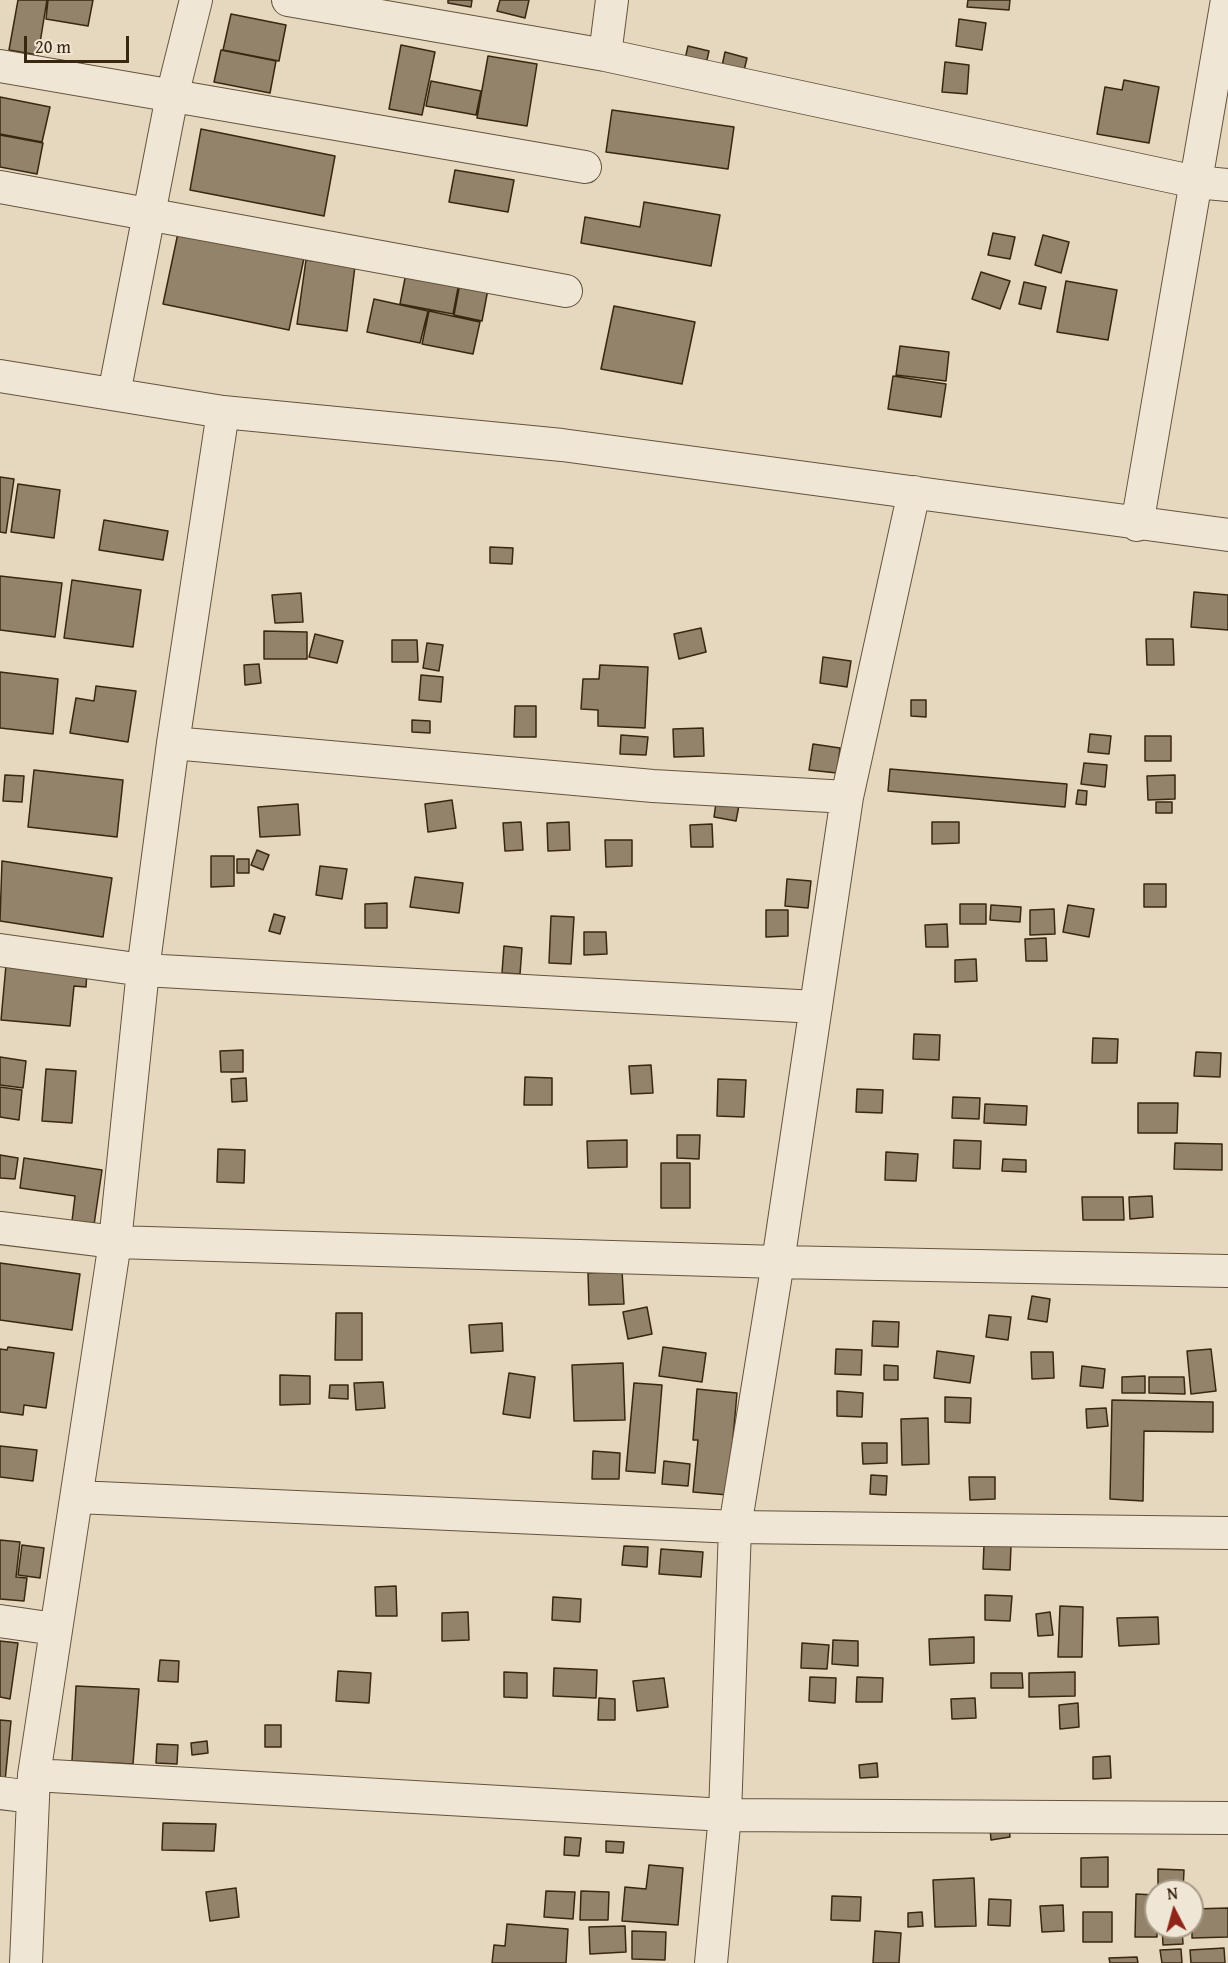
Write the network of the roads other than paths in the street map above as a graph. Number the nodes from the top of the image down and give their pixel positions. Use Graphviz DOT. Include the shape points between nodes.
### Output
graph roads {
  1 [pos="196,0"];
  2 [pos="288,0"];
  3 [pos="612,0"];
  4 [pos="1227,0"];
  5 [pos="605,55"];
  6 [pos="0,66"];
  7 [pos="172,96"];
  8 [pos="585,167"];
  9 [pos="1196,182"];
  10 [pos="1228,185"];
  11 [pos="0,187"];
  12 [pos="149,214"];
  13 [pos="566,291"];
  14 [pos="0,376"];
  15 [pos="114,394"];
  16 [pos="224,412"];
  17 [pos="915,492"];
  18 [pos="1137,525"];
  19 [pos="1228,535"];
  20 [pos="173,743"];
  21 [pos="847,797"];
  22 [pos="0,950"];
  23 [pos="143,970"];
  24 [pos="816,1007"];
  25 [pos="0,1228"];
  26 [pos="115,1242"];
  27 [pos="778,1262"];
  28 [pos="1228,1271"];
  29 [pos="77,1497"];
  30 [pos="735,1527"];
  31 [pos="1228,1533"];
  32 [pos="0,1621"];
  33 [pos="55,1629"];
  34 [pos="33,1786"];
  35 [pos="0,1793"];
  36 [pos="725,1815"];
  37 [pos="1228,1818"];
  38 [pos="26,1963"];
  39 [pos="711,1963"];
  1 -- 7 [label="street"];
  2 -- 5 [label="street"];
  3 -- 5 [label="street"];
  4 -- 9 [label="street"];
  5 -- 9 [label="street"];
  6 -- 7 [label="street"];
  7 -- 8 [label="street"];
  7 -- 12 [label="street"];
  9 -- 10 [label="street"];
  9 -- 18 [label="street"];
  11 -- 12 [label="street"];
  12 -- 13 [label="street"];
  12 -- 15 [label="street"];
  14 -- 15 [label="street"];
  15 -- 16 [label="street"];
  16 -- 17 [label="street" via="562,445"];
  16 -- 20 [label="street"];
  17 -- 18 [label="street"];
  17 -- 21 [label="street"];
  18 -- 19 [label="street"];
  20 -- 21 [label="street" via="652,786"];
  20 -- 23 [label="street"];
  21 -- 24 [label="street"];
  22 -- 23 [label="street"];
  23 -- 24 [label="street"];
  23 -- 26 [label="street"];
  24 -- 27 [label="street"];
  25 -- 26 [label="street"];
  26 -- 27 [label="street"];
  26 -- 29 [label="street"];
  27 -- 28 [label="street"];
  27 -- 30 [label="street"];
  29 -- 30 [label="street"];
  29 -- 33 [label="street"];
  30 -- 31 [label="street"];
  30 -- 36 [label="street"];
  32 -- 33 [label="street"];
  33 -- 34 [label="street"];
  34 -- 35 [label="street"];
  34 -- 36 [label="street"];
  34 -- 38 [label="street"];
  36 -- 37 [label="street"];
  36 -- 39 [label="street"];
}
